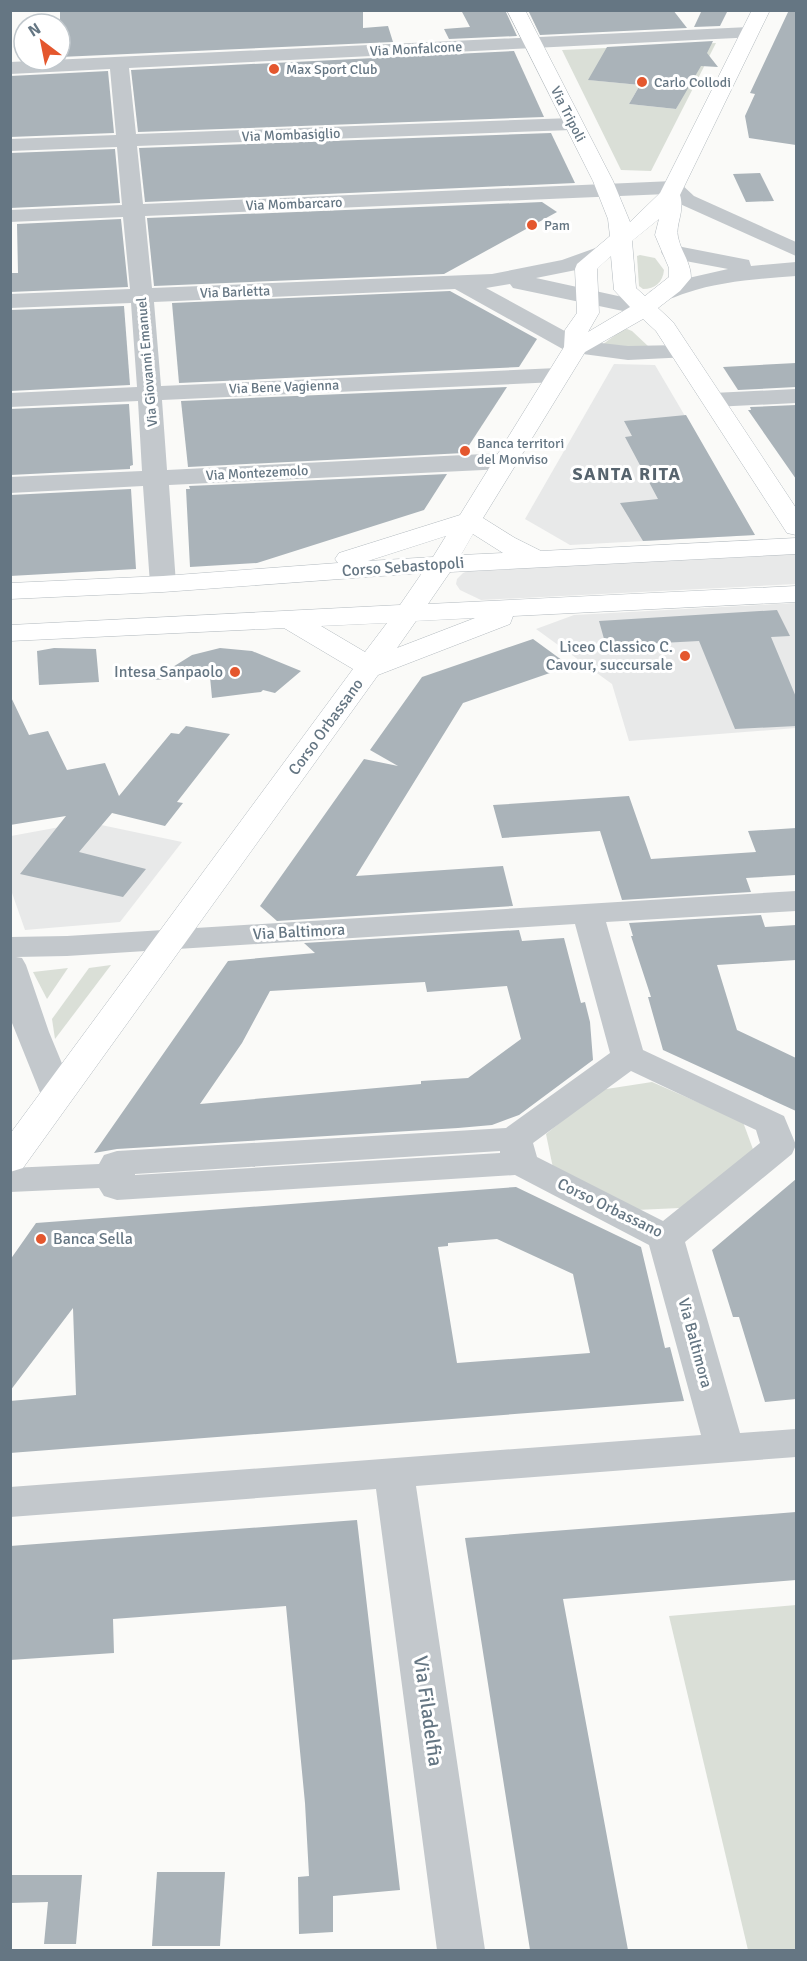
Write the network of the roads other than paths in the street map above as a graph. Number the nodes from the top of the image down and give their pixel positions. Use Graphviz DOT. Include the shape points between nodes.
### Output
graph roads {
  1 [pos="516,10"];
  2 [pos="761,10"];
  3 [pos="749,33"];
  4 [pos="532,43"];
  5 [pos="119,62"];
  6 [pos="10,68"];
  7 [pos="572,124"];
  8 [pos="128,141"];
  9 [pos="10,146"];
  10 [pos="608,191"];
  11 [pos="671,192"];
  12 [pos="133,211"];
  13 [pos="10,216"];
  14 [pos="618,236"];
  15 [pos="796,250"];
  16 [pos="672,252"];
  17 [pos="796,268"];
  18 [pos="492,281"];
  19 [pos="460,283"];
  20 [pos="141,295"];
  21 [pos="588,295"];
  22 [pos="10,301"];
  23 [pos="650,302"];
  24 [pos="576,347"];
  25 [pos="681,352"];
  26 [pos="557,375"];
  27 [pos="150,393"];
  28 [pos="796,396"];
  29 [pos="10,400"];
  30 [pos="713,400"];
  31 [pos="504,461"];
  32 [pos="155,477"];
  33 [pos="10,485"];
  34 [pos="469,520"];
  35 [pos="796,527"];
  36 [pos="796,546"];
  37 [pos="538,559"];
  38 [pos="442,564"];
  39 [pos="307,574"];
  40 [pos="163,584"];
  41 [pos="10,591"];
  42 [pos="796,594"];
  43 [pos="533,607"];
  44 [pos="408,613"];
  45 [pos="288,619"];
  46 [pos="10,633"];
  47 [pos="370,668"];
  48 [pos="796,901"];
  49 [pos="588,914"];
  50 [pos="172,939"];
  51 [pos="10,947"];
  52 [pos="10,965"];
  53 [pos="628,1056"];
  54 [pos="58,1095"];
  55 [pos="786,1134"];
  56 [pos="518,1151"];
  57 [pos="10,1160"];
  58 [pos="10,1180"];
  59 [pos="666,1238"];
  60 [pos="796,1443"];
  61 [pos="724,1448"];
  62 [pos="394,1472"];
  63 [pos="10,1502"];
  64 [pos="461,1950"];
  1 -- 4 [label="street, Via Tripoli"];
  2 -- 3 [label="street"];
  3 -- 4 [label="street, Via Monfalcone"];
  3 -- 11 [label="street"];
  4 -- 5 [label="street, Via Monfalcone"];
  4 -- 7 [label="street, Via Tripoli"];
  5 -- 6 [label="street, Via Monfalcone"];
  5 -- 8 [label="street, Via Giovanni Emanuel"];
  7 -- 8 [label="street, Via Mombasiglio"];
  7 -- 10 [label="street, Via Tripoli"];
  8 -- 9 [label="street, Via Mombasiglio"];
  8 -- 12 [label="street, Via Giovanni Emanuel"];
  10 -- 11 [label="street, Via Mombarcaro"];
  10 -- 12 [label="street, Via Mombarcaro"];
  10 -- 14 [label="street, Via Tripoli"];
  11 -- 14 [label="street"];
  11 -- 15 [label="street"];
  11 -- 16 [label="street" via="672,211 666,235"];
  12 -- 13 [label="street, Via Mombarcaro"];
  12 -- 20 [label="street, Via Giovanni Emanuel"];
  14 -- 16 [label="street"];
  14 -- 18 [label="street" via="568,265"];
  14 -- 21 [label="street" via="586,269"];
  14 -- 23 [label="street, Via Tripoli" via="623,286"];
  16 -- 17 [label="street" via="730,264"];
  16 -- 23 [label="street" via="681,274"];
  17 -- 23 [label="street" via="718,277 685,285"];
  18 -- 19 [label="street, Via Barletta"];
  18 -- 21 [label="street"];
  19 -- 20 [label="street, Via Barletta"];
  19 -- 24 [label="street"];
  20 -- 22 [label="street, Via Barletta"];
  20 -- 27 [label="street, Via Giovanni Emanuel"];
  21 -- 23 [label="street"];
  21 -- 24 [label="street" via="588,313 577,330"];
  23 -- 24 [label="street" via="596,339"];
  23 -- 25 [label="street, Via Tripoli"];
  24 -- 25 [label="street" via="635,353"];
  24 -- 26 [label="street, Corso Orbassano"];
  25 -- 30 [label="street"];
  26 -- 27 [label="street, Via Bene Vagienna"];
  26 -- 31 [label="street, Corso Orbassano"];
  27 -- 29 [label="street, Via Bene Vagienna"];
  27 -- 32 [label="street, Via Giovanni Emanuel"];
  28 -- 30 [label="street"];
  30 -- 35 [label="street"];
  31 -- 32 [label="street, Via Montezemolo"];
  31 -- 34 [label="street, Corso Orbassano"];
  32 -- 33 [label="street, Via Montezemolo"];
  32 -- 40 [label="street, Via Giovanni Emanuel"];
  34 -- 37 [label="street"];
  34 -- 38 [label="street, Corso Orbassano"];
  34 -- 39 [label="street"];
  36 -- 37 [label="street, Corso Sebastopoli"];
  37 -- 38 [label="street, Corso Sebastopoli"];
  38 -- 39 [label="street, Corso Sebastopoli"];
  38 -- 44 [label="street, Corso Orbassano"];
  39 -- 40 [label="street, Corso Sebastopoli"];
  40 -- 41 [label="street, Corso Sebastopoli"];
  42 -- 43 [label="street"];
  43 -- 44 [label="street"];
  43 -- 47 [label="street"];
  44 -- 45 [label="street"];
  44 -- 47 [label="street, Corso Orbassano"];
  45 -- 46 [label="street"];
  45 -- 47 [label="street"];
  47 -- 50 [label="street, Corso Orbassano"];
  48 -- 49 [label="street, Via Baltimora"];
  49 -- 50 [label="street, Via Baltimora"];
  49 -- 53 [label="street"];
  50 -- 51 [label="street, Via Baltimora"];
  50 -- 54 [label="street, Corso Orbassano"];
  52 -- 54 [label="street"];
  53 -- 55 [label="street, Corso Orbassano"];
  53 -- 56 [label="street"];
  54 -- 57 [label="street, Corso Orbassano"];
  55 -- 59 [label="street, Corso Orbassano"];
  56 -- 58 [label="street" via="117,1188 117,1175"];
  56 -- 59 [label="street, Corso Orbassano"];
  59 -- 61 [label="street, Via Baltimora"];
  60 -- 61 [label="street"];
  61 -- 62 [label="street"];
  62 -- 63 [label="street"];
  62 -- 64 [label="street, Via Filadelfia"];
}
